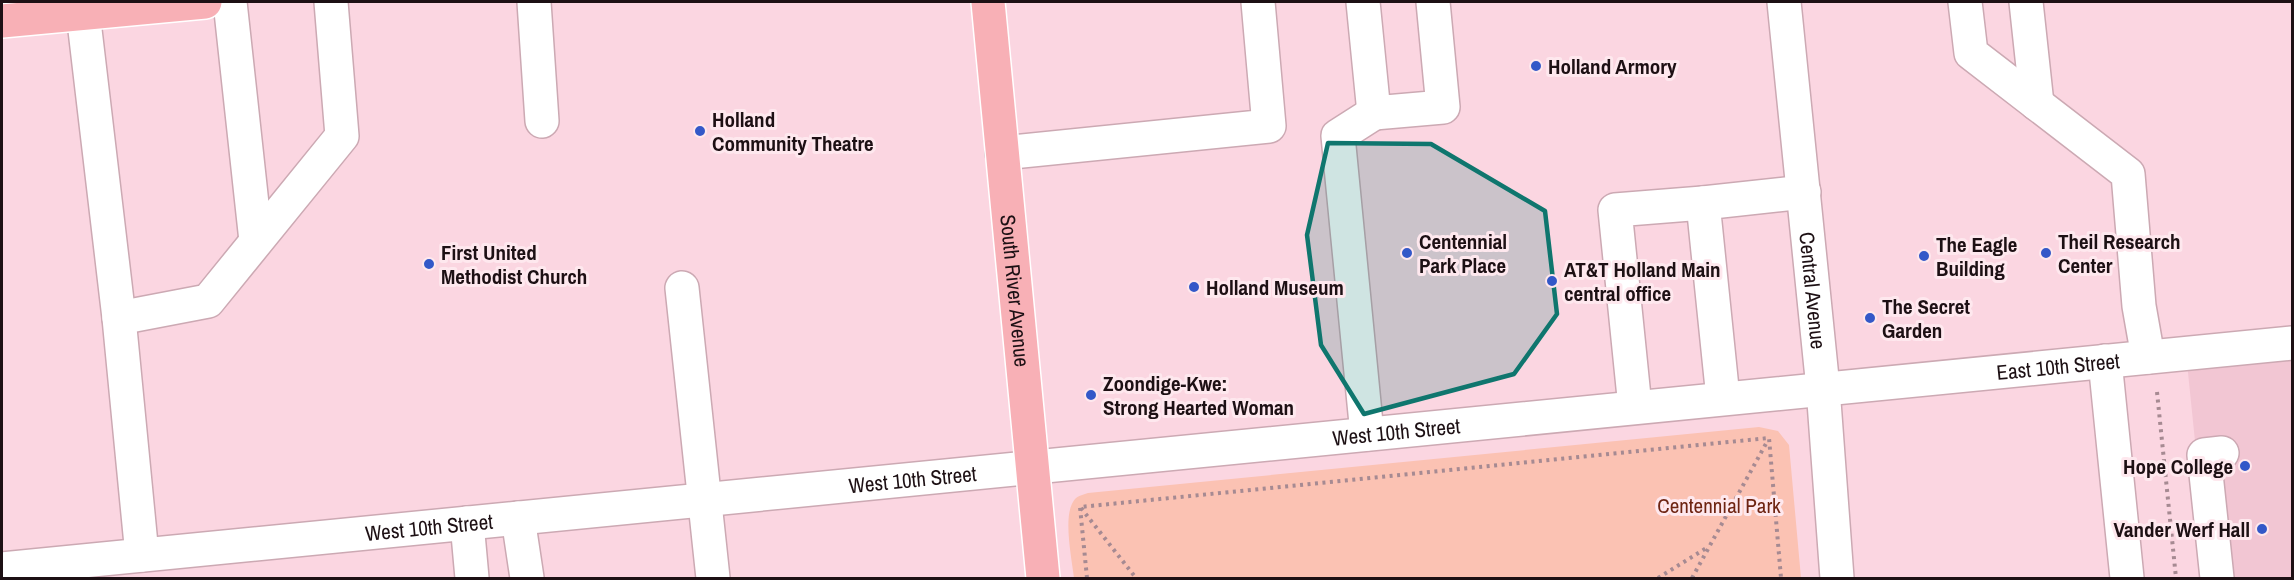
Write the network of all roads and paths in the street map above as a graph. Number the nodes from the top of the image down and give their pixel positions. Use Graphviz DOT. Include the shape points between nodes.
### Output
graph roads {
  1 [pos="205,2"];
  2 [pos="230,2"];
  3 [pos="331,2"];
  4 [pos="534,2"];
  5 [pos="987,2"];
  6 [pos="1258,2"];
  7 [pos="1363,2"];
  8 [pos="1433,2"];
  9 [pos="1784,2"];
  10 [pos="1965,2"];
  11 [pos="2026,2"];
  12 [pos="83,13"];
  13 [pos="2,21"];
  14 [pos="2037,104"];
  15 [pos="1374,113"];
  16 [pos="542,121"];
  17 [pos="1002,153"];
  18 [pos="1804,192"];
  19 [pos="1703,203"];
  20 [pos="256,242"];
  21 [pos="682,288"];
  22 [pos="120,318"];
  23 [pos="2292,343"];
  24 [pos="2148,357"];
  25 [pos="2105,361"];
  26 [pos="1823,388"];
  27 [pos="1723,398"];
  28 [pos="1635,407"];
  29 [pos="1367,434"];
  30 [pos="1769,438"];
  31 [pos="2222,453"];
  32 [pos="1033,467"];
  33 [pos="704,500"];
  34 [pos="1080,507"];
  35 [pos="518,518"];
  36 [pos="466,523"];
  37 [pos="1710,546"];
  38 [pos="142,555"];
  39 [pos="2,569"];
  40 [pos="472,579"];
  41 [pos="527,579"];
  42 [pos="713,579"];
  43 [pos="1043,579"];
  44 [pos="1087,579"];
  45 [pos="1136,579"];
  46 [pos="1658,579"];
  47 [pos="1692,579"];
  48 [pos="1781,579"];
  49 [pos="1837,579"];
  50 [pos="2127,579"];
  51 [pos="2175,579"];
  52 [pos="2217,579"];
  1 -- 12 [label="main road"];
  2 -- 20 [label="street"];
  3 -- 20 [label="street" via="342,136"];
  4 -- 16 [label="street"];
  5 -- 17 [label="main road, South River Avenue"];
  6 -- 17 [label="street" via="1269,126"];
  7 -- 15 [label="street"];
  8 -- 15 [label="street" via="1443,107"];
  9 -- 18 [label="street, Central Avenue"];
  10 -- 14 [label="street" via="1971,53"];
  11 -- 14 [label="street"];
  12 -- 13 [label="main road"];
  12 -- 22 [label="street"];
  14 -- 24 [label="street" via="2128,174 2139,306"];
  15 -- 29 [label="street" via="1338,136"];
  17 -- 32 [label="main road, South River Avenue"];
  18 -- 19 [label="street"];
  18 -- 26 [label="street, Central Avenue"];
  19 -- 27 [label="street"];
  19 -- 28 [label="street" via="1615,210"];
  20 -- 22 [label="street" via="208,302"];
  21 -- 33 [label="street"];
  22 -- 38 [label="street"];
  23 -- 24 [label="street, East 10th Street"];
  24 -- 25 [label="street, East 10th Street"];
  24 -- 51 [label="path" via="2155,375"];
  25 -- 26 [label="street, East 10th Street"];
  25 -- 50 [label="street"];
  26 -- 27 [label="street, West 10th Street"];
  26 -- 49 [label="street, Central Avenue"];
  27 -- 28 [label="street, West 10th Street"];
  28 -- 29 [label="street, West 10th Street"];
  29 -- 32 [label="street, West 10th Street"];
  30 -- 34 [label="path"];
  30 -- 37 [label="path"];
  30 -- 48 [label="path"];
  31 -- 52 [label="street" via="2204,455"];
  32 -- 33 [label="street, West 10th Street"];
  32 -- 43 [label="main road, South River Avenue"];
  33 -- 35 [label="street, West 10th Street"];
  33 -- 42 [label="street"];
  34 -- 44 [label="path"];
  34 -- 45 [label="path"];
  35 -- 36 [label="street, West 10th Street"];
  35 -- 41 [label="street"];
  36 -- 38 [label="street, West 10th Street"];
  36 -- 40 [label="street"];
  37 -- 46 [label="path"];
  37 -- 47 [label="path"];
  38 -- 39 [label="street, West 10th Street"];
}
